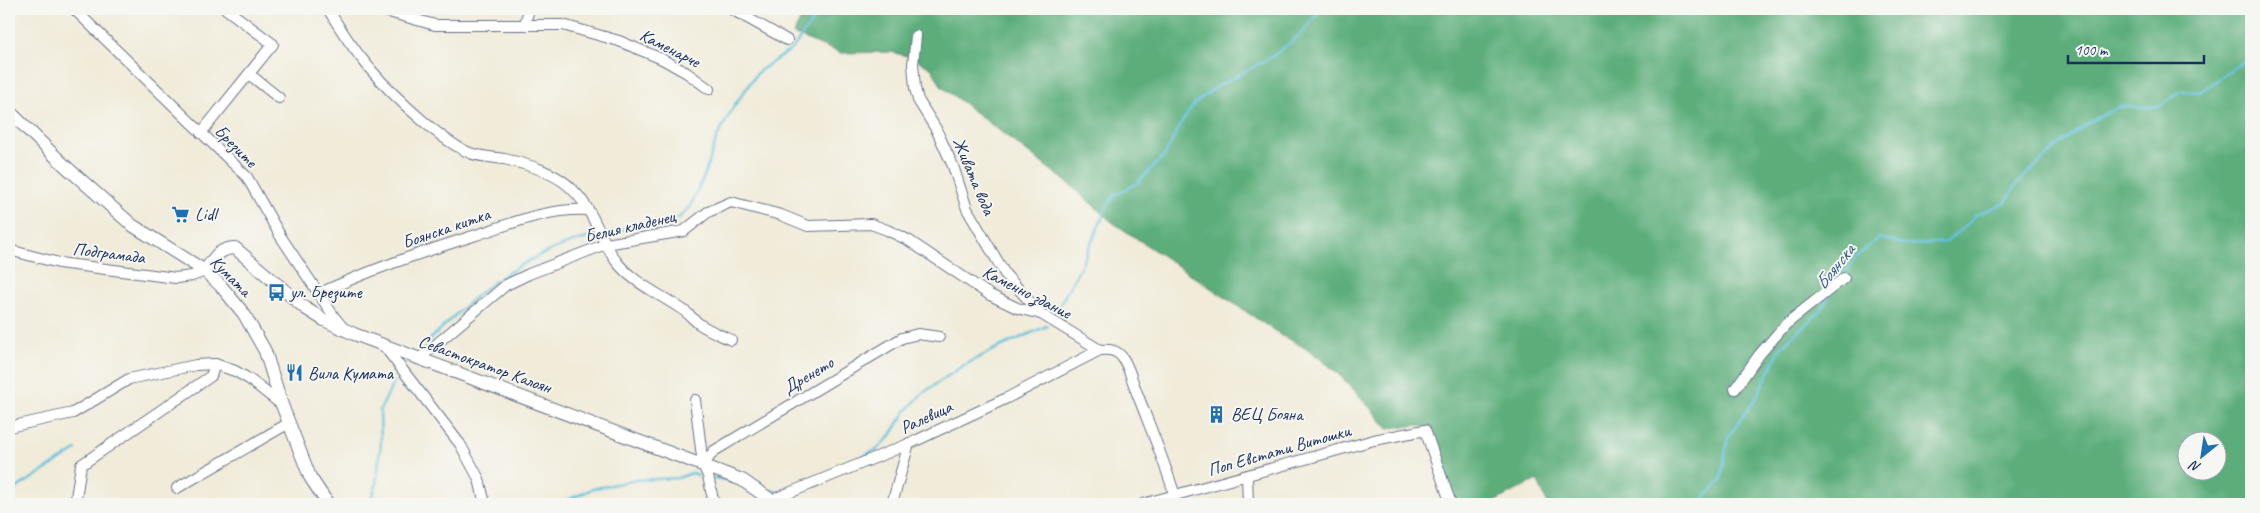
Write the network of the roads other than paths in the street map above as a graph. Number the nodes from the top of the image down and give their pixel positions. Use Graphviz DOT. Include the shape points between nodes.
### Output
graph roads {
  1 [pos="74,9"];
  2 [pos="226,9"];
  3 [pos="328,9"];
  4 [pos="378,9"];
  5 [pos="529,9"];
  6 [pos="731,9"];
  7 [pos="525,24"];
  8 [pos="916,36"];
  9 [pos="787,40"];
  10 [pos="249,74"];
  11 [pos="709,90"];
  12 [pos="279,98"];
  13 [pos="9,110"];
  14 [pos="201,133"];
  15 [pos="588,210"];
  16 [pos="808,226"];
  17 [pos="606,244"];
  18 [pos="9,250"];
  19 [pos="205,271"];
  20 [pos="1844,278"];
  21 [pos="318,294"];
  22 [pos="1041,314"];
  23 [pos="346,330"];
  24 [pos="939,337"];
  25 [pos="731,340"];
  26 [pos="384,346"];
  27 [pos="1100,350"];
  28 [pos="420,358"];
  29 [pos="215,364"];
  30 [pos="1735,389"];
  31 [pos="695,400"];
  32 [pos="282,405"];
  33 [pos="289,423"];
  34 [pos="9,427"];
  35 [pos="910,443"];
  36 [pos="702,465"];
  37 [pos="1247,476"];
  38 [pos="177,488"];
  39 [pos="1175,496"];
  40 [pos="768,503"];
  41 [pos="80,504"];
  42 [pos="328,504"];
  43 [pos="485,504"];
  44 [pos="714,504"];
  45 [pos="892,504"];
  46 [pos="1143,504"];
  47 [pos="1248,504"];
  48 [pos="1451,504"];
  1 -- 14 [label="street, Брезите"];
  2 -- 10 [label="street" via="273,44"];
  3 -- 15 [label="street" via="370,71 436,131 472,154 541,170 573,190"];
  4 -- 7 [label="street, Каменарче" via="435,25"];
  5 -- 7 [label="street"];
  6 -- 9 [label="street"];
  7 -- 11 [label="street, Каменарче" via="563,26 619,41 679,68"];
  8 -- 22 [label="street, Живата вода" via="913,64 918,100 953,166 967,209 1005,274"];
  10 -- 12 [label="street"];
  10 -- 14 [label="street"];
  13 -- 19 [label="main road, Кумата" via="132,226"];
  14 -- 21 [label="street, Брезите" via="247,177"];
  15 -- 17 [label="street"];
  15 -- 21 [label="street, Боянска китка" via="558,211 515,221 347,280"];
  16 -- 17 [label="street, Белия кладенец" via="731,202 708,212 684,231"];
  16 -- 22 [label="street, Каменно здание" via="871,224 879,227 908,240 990,294 1017,308"];
  17 -- 25 [label="street" via="631,277 685,310 700,324"];
  17 -- 28 [label="street, Белия кладенец" via="506,284"];
  18 -- 19 [label="street, Подграмада" via="59,263 176,278"];
  19 -- 23 [label="main road, Севастократор Калоян" via="215,256 228,248 235,248 305,308"];
  19 -- 32 [label="main road, Кумата" via="244,314 265,351"];
  20 -- 30 [label="street" via="1786,324 1759,354"];
  21 -- 23 [label="street, Брезите"];
  22 -- 27 [label="street, Каменно здание"];
  23 -- 26 [label="main road, Севастократор Калоян"];
  24 -- 36 [label="street, Дренето" via="918,334 902,338 714,451"];
  26 -- 28 [label="main road, Севастократор Калоян"];
  26 -- 43 [label="street" via="460,444 479,479"];
  27 -- 35 [label="street, Ралевица"];
  27 -- 39 [label="street, Каменно здание" via="1111,350 1122,356"];
  28 -- 36 [label="main road, Севастократор Калоян"];
  29 -- 32 [label="street" via="249,379"];
  29 -- 34 [label="street" via="129,378 73,413"];
  29 -- 41 [label="street" via="211,376 81,465 76,498"];
  31 -- 36 [label="street"];
  32 -- 33 [label="main road, Кумата"];
  33 -- 38 [label="street"];
  33 -- 42 [label="main road, Кумата" via="310,477"];
  35 -- 40 [label="street, Ралевица"];
  35 -- 45 [label="street"];
  36 -- 40 [label="main road, Севастократор Калоян" via="742,480"];
  36 -- 44 [label="street"];
  37 -- 39 [label="street, Поп Евстати Витошки"];
  37 -- 47 [label="street"];
  37 -- 48 [label="street, Поп Евстати Витошки" via="1374,440 1425,430"];
  39 -- 46 [label="street, Поп Евстати Витошки"];
}
